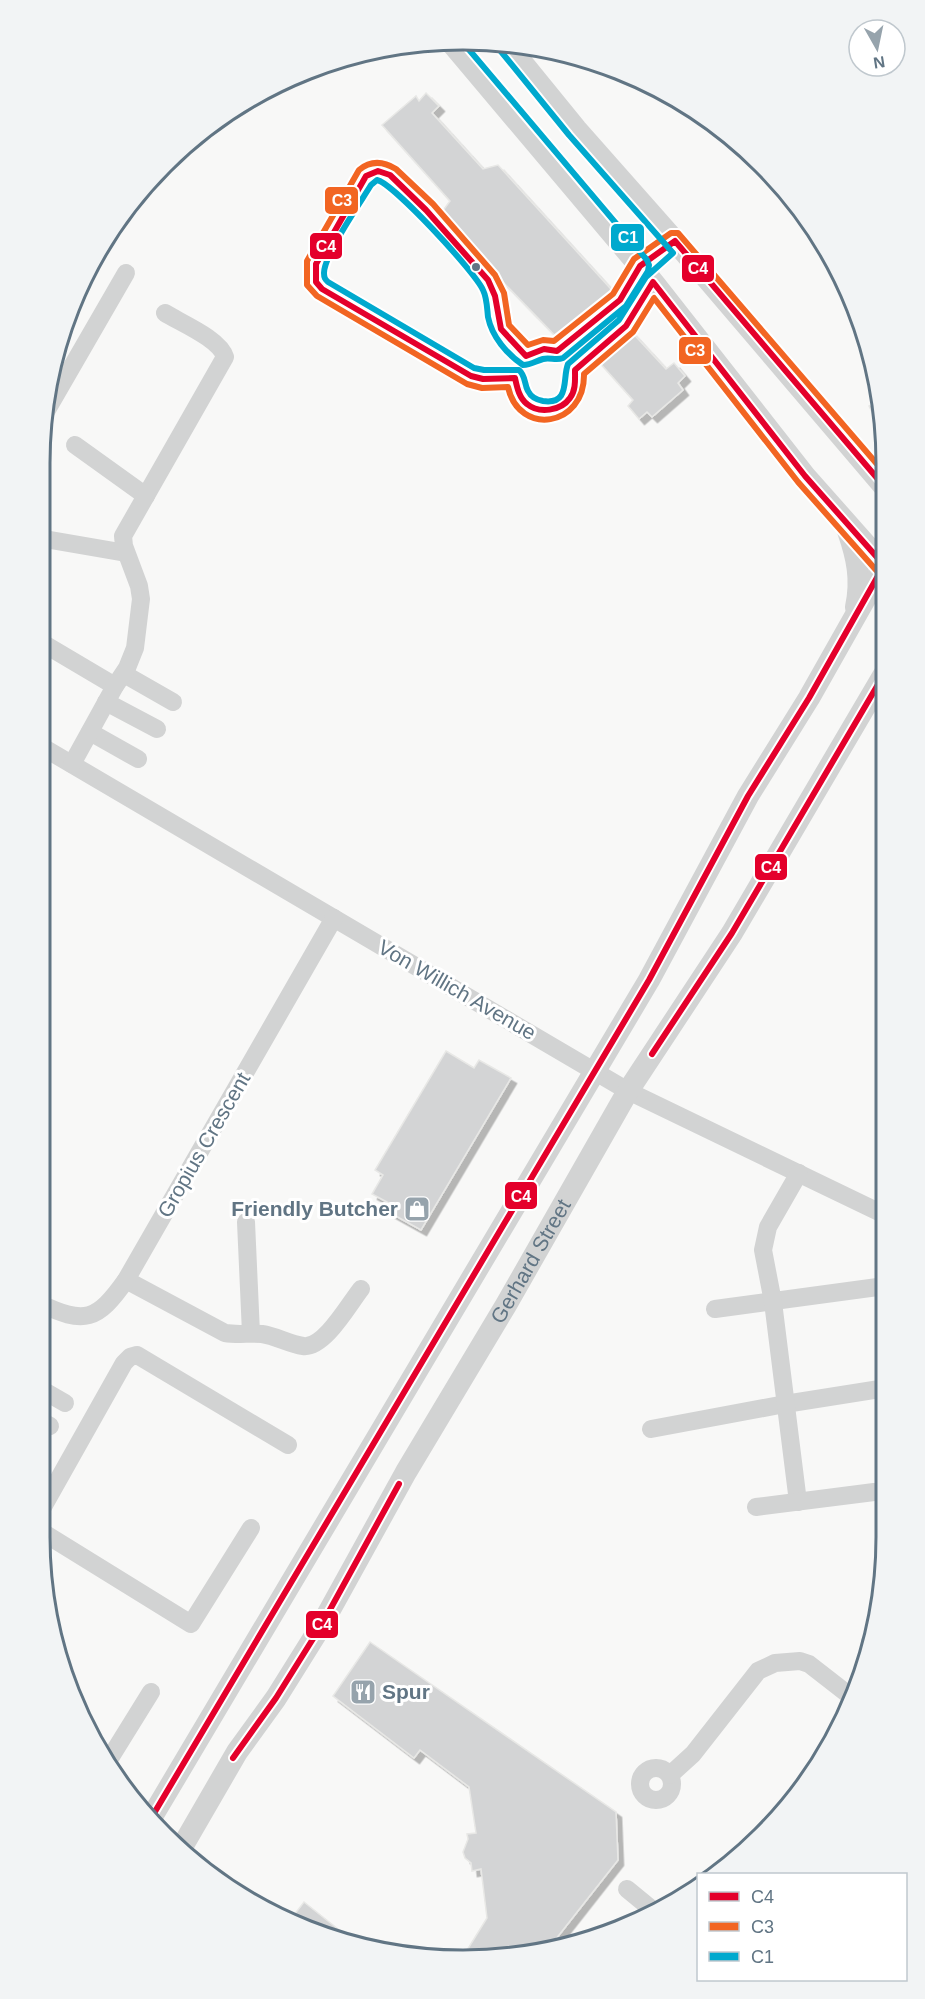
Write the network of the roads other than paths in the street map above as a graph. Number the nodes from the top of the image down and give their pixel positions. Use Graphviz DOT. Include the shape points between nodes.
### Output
graph roads {
  1 [pos="456,50"];
  2 [pos="514,53"];
  3 [pos="126,273"];
  4 [pos="165,313"];
  5 [pos="55,396"];
  6 [pos="75,445"];
  7 [pos="876,477"];
  8 [pos="146,496"];
  9 [pos="847,525"];
  10 [pos="50,540"];
  11 [pos="126,553"];
  12 [pos="876,557"];
  13 [pos="876,578"];
  14 [pos="854,620"];
  15 [pos="50,648"];
  16 [pos="115,687"];
  17 [pos="876,688"];
  18 [pos="173,702"];
  19 [pos="157,729"];
  20 [pos="90,732"];
  21 [pos="50,751"];
  22 [pos="138,759"];
  23 [pos="72,764"];
  24 [pos="334,918"];
  25 [pos="594,1070"];
  26 [pos="628,1091"];
  27 [pos="799,1173"];
  28 [pos="876,1211"];
  29 [pos="246,1222"];
  30 [pos="126,1281"];
  31 [pos="876,1287"];
  32 [pos="361,1288"];
  33 [pos="773,1302"];
  34 [pos="50,1308"];
  35 [pos="715,1309"];
  36 [pos="251,1334"];
  37 [pos="876,1389"];
  38 [pos="50,1394"];
  39 [pos="65,1403"];
  40 [pos="785,1404"];
  41 [pos="651,1429"];
  42 [pos="288,1445"];
  43 [pos="874,1492"];
  44 [pos="50,1494"];
  45 [pos="798,1502"];
  46 [pos="756,1507"];
  47 [pos="251,1528"];
  48 [pos="50,1537"];
  49 [pos="151,1692"];
  50 [pos="845,1692"];
  51 [pos="112,1755"];
  52 [pos="670,1775"];
  53 [pos="155,1812"];
  54 [pos="185,1842"];
  55 [pos="627,1889"];
  56 [pos="647,1906"];
  1 -- 9 [label="street" via="653,282"];
  2 -- 7 [label="street"];
  3 -- 5 [label="street"];
  4 -- 8 [label="street" via="212,340 225,357"];
  6 -- 8 [label="street"];
  8 -- 11 [label="street" via="123,536"];
  9 -- 12 [label="street"];
  9 -- 14 [label="street" via="859,570"];
  10 -- 11 [label="street"];
  11 -- 16 [label="street" via="138,586 141,609 132,659"];
  13 -- 14 [label="street, Gerhard Street"];
  14 -- 25 [label="street, Gerhard Street" via="748,796 649,980"];
  15 -- 16 [label="street"];
  16 -- 18 [label="street"];
  16 -- 19 [label="street"];
  16 -- 20 [label="street"];
  17 -- 26 [label="street, Gerhard Street" via="732,933"];
  20 -- 22 [label="street"];
  20 -- 23 [label="street"];
  21 -- 23 [label="street, Von Willich Avenue"];
  23 -- 24 [label="street, Von Willich Avenue"];
  24 -- 25 [label="street, Von Willich Avenue"];
  24 -- 30 [label="street, Gropius Crescent"];
  25 -- 26 [label="street, Von Willich Avenue"];
  25 -- 53 [label="street, Gerhard Street"];
  26 -- 27 [label="street, Von Willich Avenue"];
  26 -- 54 [label="street, Gerhard Street" via="321,1626 237,1752"];
  27 -- 28 [label="street, Von Willich Avenue"];
  27 -- 33 [label="street" via="768,1227 764,1242"];
  29 -- 36 [label="street"];
  30 -- 34 [label="street, Gropius Crescent" via="107,1305 88,1316 61,1314"];
  30 -- 36 [label="street" via="225,1333"];
  31 -- 33 [label="street"];
  32 -- 36 [label="street" via="324,1338 314,1345 305,1347"];
  33 -- 35 [label="street"];
  33 -- 40 [label="street"];
  37 -- 40 [label="street"];
  38 -- 39 [label="street"];
  40 -- 41 [label="street"];
  40 -- 45 [label="street"];
  42 -- 44 [label="street" via="137,1355 124,1363"];
  43 -- 45 [label="street"];
  45 -- 46 [label="street"];
  47 -- 48 [label="street" via="191,1624"];
  49 -- 51 [label="street"];
  50 -- 52 [label="street" via="800,1661 775,1663 758,1671 693,1754"];
  55 -- 56 [label="street"];
}
